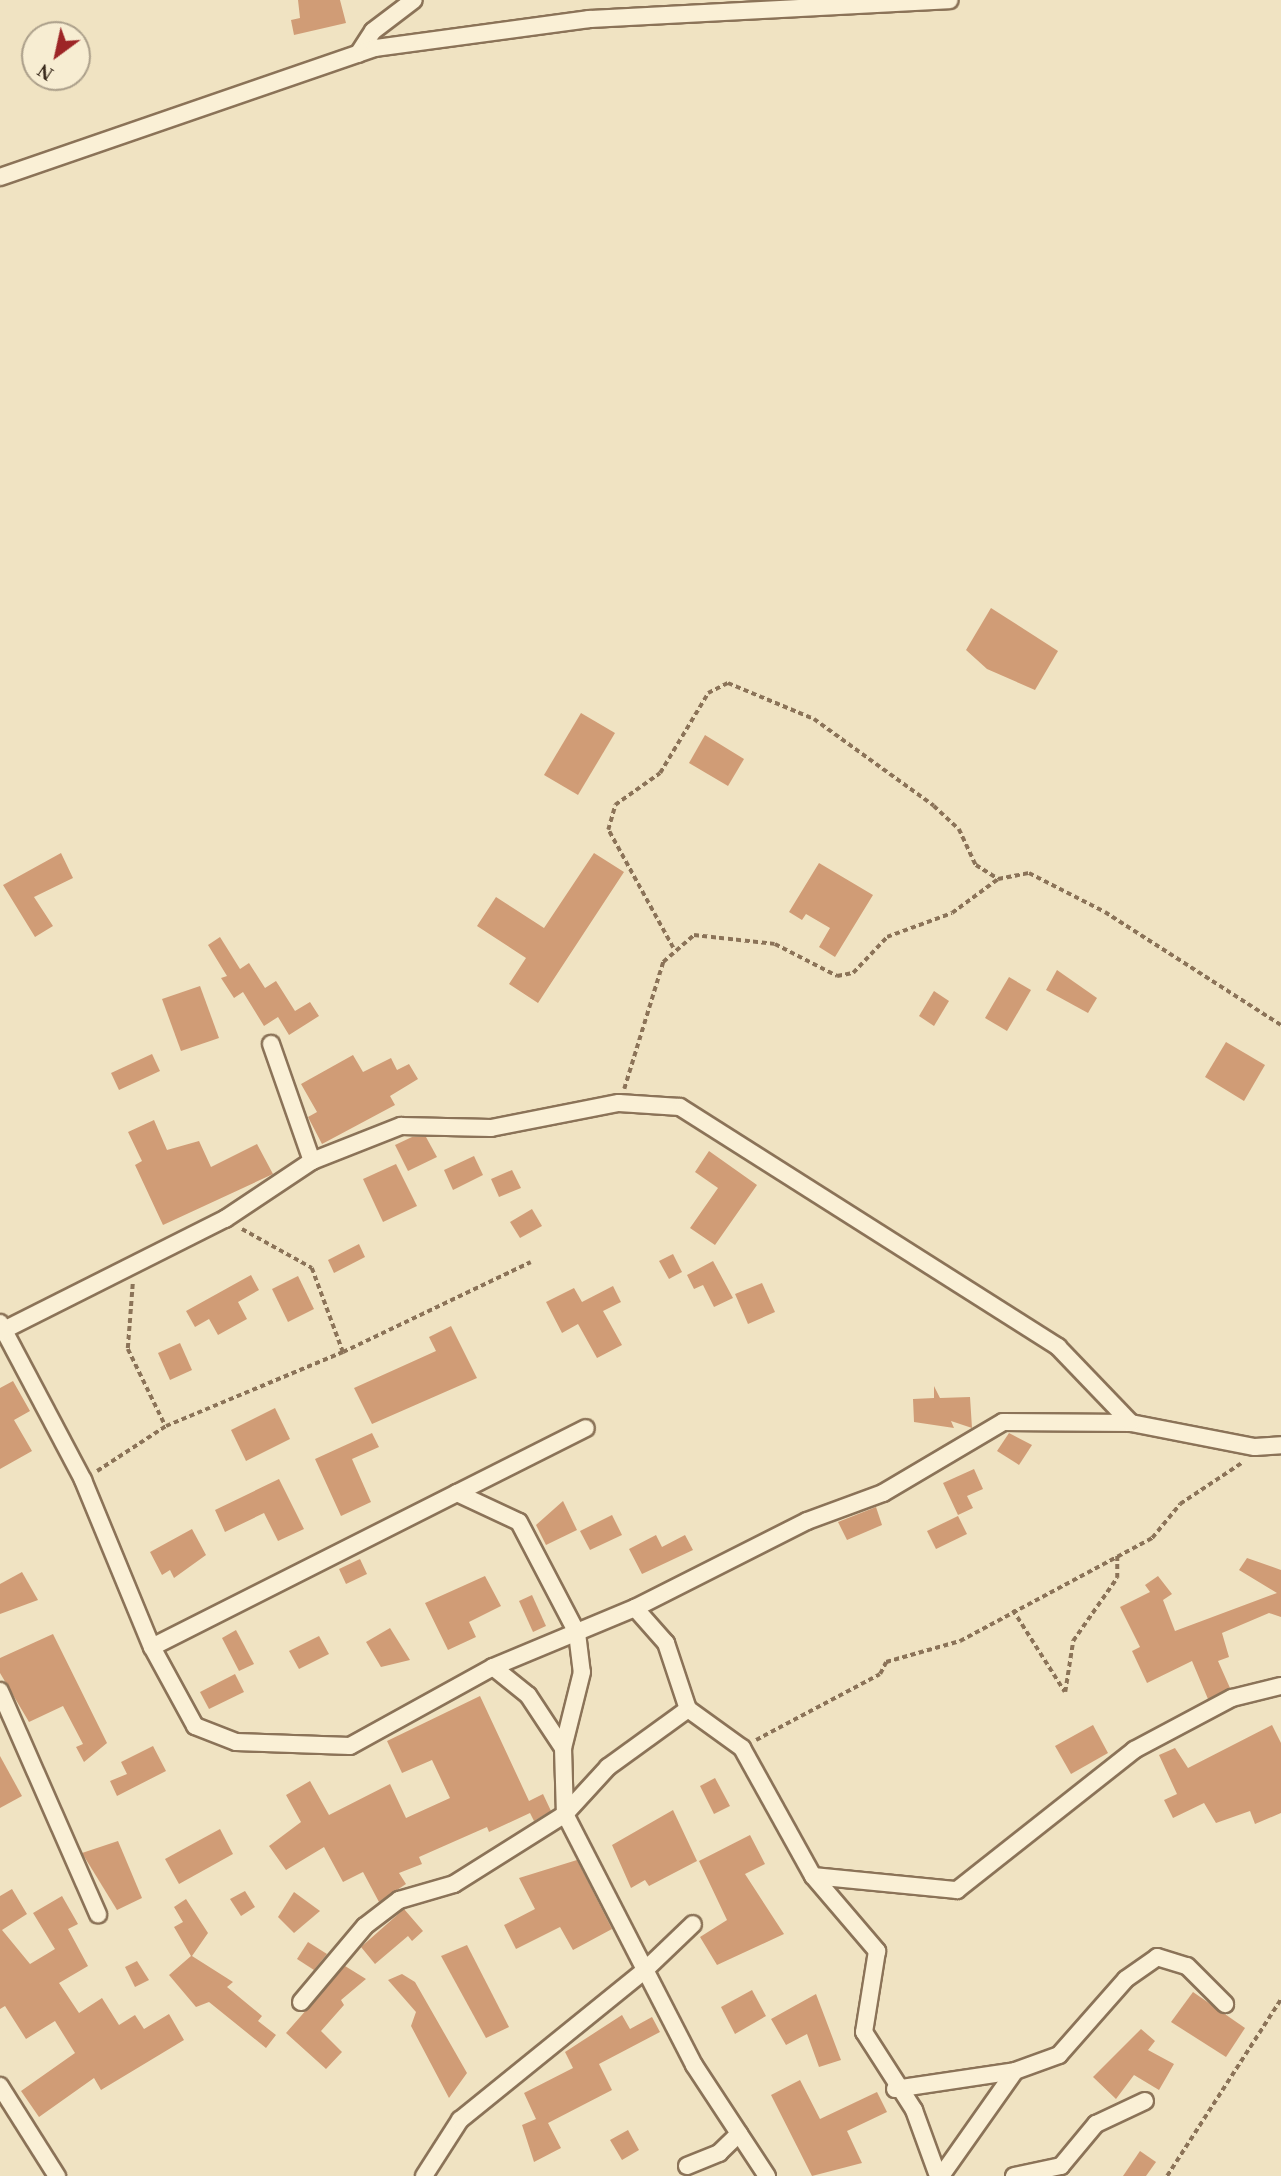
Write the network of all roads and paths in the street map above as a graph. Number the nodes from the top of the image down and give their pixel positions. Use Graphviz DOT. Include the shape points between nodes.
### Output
graph roads {
  1 [pos="414,0"];
  2 [pos="950,0"];
  3 [pos="358,54"];
  4 [pos="0,177"];
  5 [pos="998,880"];
  6 [pos="673,948"];
  7 [pos="1281,1025"];
  8 [pos="271,1044"];
  9 [pos="619,1103"];
  10 [pos="312,1161"];
  11 [pos="225,1219"];
  12 [pos="135,1261"];
  13 [pos="531,1262"];
  14 [pos="1,1329"];
  15 [pos="343,1352"];
  16 [pos="1131,1423"];
  17 [pos="166,1426"];
  18 [pos="586,1429"];
  19 [pos="1281,1445"];
  20 [pos="1255,1447"];
  21 [pos="83,1480"];
  22 [pos="457,1493"];
  23 [pos="1117,1553"];
  24 [pos="635,1608"];
  25 [pos="1013,1610"];
  26 [pos="577,1633"];
  27 [pos="152,1647"];
  28 [pos="493,1667"];
  29 [pos="1281,1686"];
  30 [pos="0,1692"];
  31 [pos="688,1709"];
  32 [pos="563,1748"];
  33 [pos="742,1748"];
  34 [pos="565,1814"];
  35 [pos="813,1877"];
  36 [pos="98,1914"];
  37 [pos="693,1924"];
  38 [pos="643,1972"];
  39 [pos="1281,1999"];
  40 [pos="301,2002"];
  41 [pos="1225,2004"];
  42 [pos="1015,2071"];
  43 [pos="0,2086"];
  44 [pos="895,2088"];
  45 [pos="1144,2101"];
  46 [pos="739,2134"];
  47 [pos="688,2166"];
  48 [pos="57,2176"];
  49 [pos="424,2176"];
  50 [pos="767,2176"];
  51 [pos="939,2176"];
  52 [pos="1014,2176"];
  53 [pos="1167,2176"];
  1 -- 3 [label="street" via="373,31"];
  2 -- 3 [label="street" via="589,19 466,33"];
  3 -- 4 [label="street"];
  5 -- 6 [label="path" via="952,913 887,937 853,973 837,976 775,944 694,935"];
  5 -- 6 [label="path" via="976,865 958,829 934,806 814,719 728,683 708,693 660,773 615,805 608,830"];
  5 -- 7 [label="path" via="1029,873 1105,912"];
  6 -- 9 [label="path" via="663,962"];
  8 -- 10 [label="street"];
  9 -- 10 [label="street" via="491,1128 401,1126"];
  9 -- 16 [label="street" via="680,1107 1058,1348"];
  10 -- 11 [label="street"];
  11 -- 12 [label="street"];
  11 -- 15 [label="path" via="312,1268"];
  12 -- 14 [label="street"];
  12 -- 17 [label="path" via="128,1349"];
  13 -- 15 [label="path"];
  14 -- 21 [label="street"];
  15 -- 17 [label="path"];
  16 -- 20 [label="street"];
  16 -- 24 [label="street" via="1003,1422 883,1493 807,1521"];
  17 -- 21 [label="path"];
  18 -- 22 [label="street"];
  19 -- 20 [label="street"];
  20 -- 23 [label="path" via="1236,1472 1180,1504 1152,1538"];
  21 -- 27 [label="street"];
  22 -- 26 [label="street" via="519,1522"];
  22 -- 27 [label="street"];
  23 -- 25 [label="path"];
  23 -- 25 [label="path" via="1117,1578 1073,1641 1065,1692"];
  24 -- 26 [label="street"];
  24 -- 31 [label="street" via="666,1643"];
  25 -- 33 [label="path" via="960,1641 886,1662 880,1674"];
  26 -- 28 [label="street"];
  26 -- 32 [label="street" via="582,1672"];
  27 -- 28 [label="street" via="195,1726 236,1742 350,1746"];
  28 -- 32 [label="street" via="528,1695"];
  29 -- 35 [label="street" via="1232,1698 1134,1749 957,1890"];
  30 -- 36 [label="street"];
  31 -- 33 [label="street"];
  31 -- 34 [label="street" via="608,1767"];
  32 -- 34 [label="street"];
  33 -- 35 [label="street"];
  34 -- 38 [label="street"];
  34 -- 40 [label="street" via="454,1884 399,1900 365,1926"];
  35 -- 44 [label="street" via="877,1951 864,2032"];
  37 -- 38 [label="street"];
  38 -- 46 [label="street"];
  38 -- 49 [label="street" via="460,2120"];
  39 -- 53 [label="path"];
  41 -- 42 [label="street" via="1187,1966 1157,1957 1126,1979 1059,2055"];
  42 -- 44 [label="street"];
  42 -- 51 [label="street"];
  43 -- 48 [label="street"];
  44 -- 51 [label="street" via="927,2136"];
  45 -- 52 [label="street" via="1096,2124 1060,2166"];
  46 -- 47 [label="street" via="719,2153"];
  46 -- 50 [label="street"];
}
